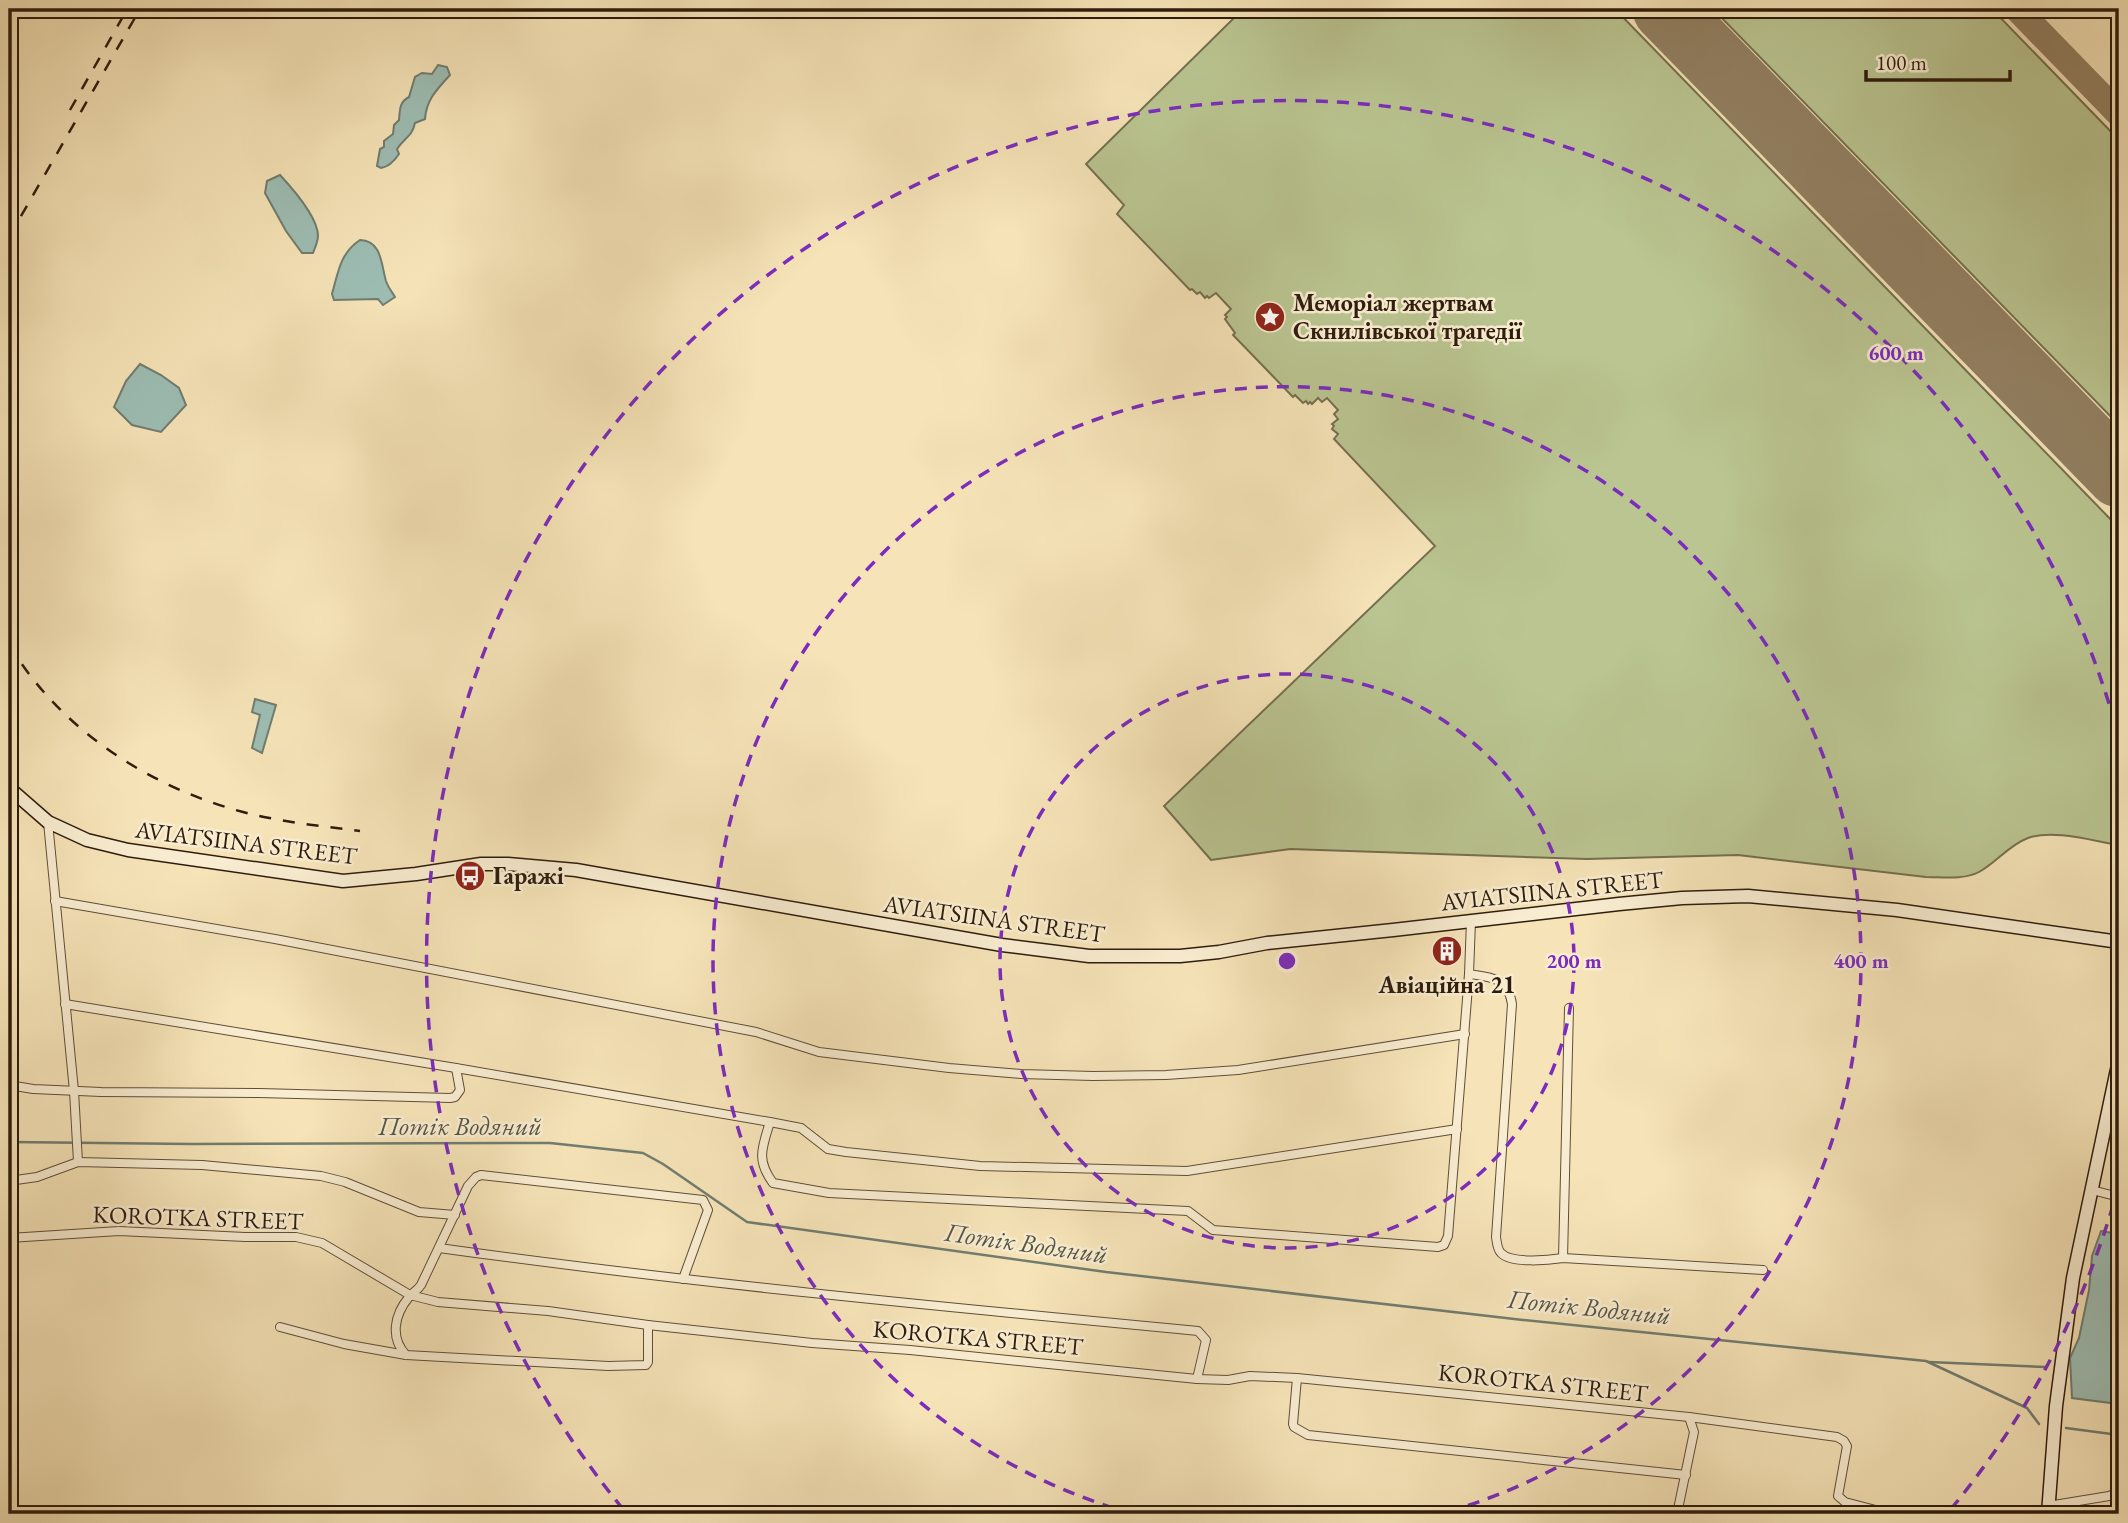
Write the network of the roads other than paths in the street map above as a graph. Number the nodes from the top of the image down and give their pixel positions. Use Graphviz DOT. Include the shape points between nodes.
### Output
graph roads {
  1 [pos="9,788"];
  2 [pos="48,822"];
  3 [pos="55,901"];
  4 [pos="1471,921"];
  5 [pos="2119,943"];
  6 [pos="1469,974"];
  7 [pos="65,1004"];
  8 [pos="1569,1007"];
  9 [pos="1465,1034"];
  10 [pos="2119,1060"];
  11 [pos="456,1068"];
  12 [pos="9,1085"];
  13 [pos="74,1091"];
  14 [pos="770,1122"];
  15 [pos="1457,1129"];
  16 [pos="78,1163"];
  17 [pos="9,1181"];
  18 [pos="2092,1190"];
  19 [pos="2119,1197"];
  20 [pos="455,1215"];
  21 [pos="9,1238"];
  22 [pos="439,1248"];
  23 [pos="1563,1258"];
  24 [pos="1763,1270"];
  25 [pos="683,1279"];
  26 [pos="410,1295"];
  27 [pos="648,1325"];
  28 [pos="280,1327"];
  29 [pos="406,1356"];
  30 [pos="1297,1378"];
  31 [pos="1197,1379"];
  32 [pos="1689,1417"];
  33 [pos="1686,1475"];
  34 [pos="2119,1493"];
  35 [pos="2048,1510"];
  36 [pos="1677,1514"];
  37 [pos="1891,1514"];
  1 -- 2 [label="street, AVIATSIINA STREET"];
  2 -- 3 [label="street"];
  2 -- 4 [label="street, AVIATSIINA STREET" via="87,840 128,850 343,881 481,864 534,865 1089,956 1219,952"];
  3 -- 7 [label="street"];
  3 -- 9 [label="street" via="742,1030 819,1052 949,1068 1093,1076 1238,1070"];
  4 -- 5 [label="street, AVIATSIINA STREET" via="1670,899 1748,896 1897,911"];
  4 -- 6 [label="street"];
  6 -- 9 [label="street"];
  6 -- 23 [label="street" via="1493,977 1507,987 1512,1004 1497,1245 1508,1258"];
  7 -- 11 [label="street"];
  7 -- 13 [label="street"];
  8 -- 23 [label="street"];
  9 -- 15 [label="street"];
  10 -- 18 [label="street"];
  11 -- 13 [label="street" via="460,1090 450,1098"];
  11 -- 14 [label="street"];
  12 -- 13 [label="street"];
  13 -- 16 [label="street"];
  14 -- 15 [label="street" via="801,1129 828,1149 846,1152 980,1166 1188,1171"];
  14 -- 15 [label="street" via="761,1155 764,1170 773,1183 801,1189 1188,1211 1213,1230 1438,1247 1448,1236"];
  16 -- 17 [label="street"];
  16 -- 20 [label="street" via="202,1165 321,1176 419,1212"];
  18 -- 19 [label="street"];
  18 -- 35 [label="street" via="2073,1278"];
  20 -- 22 [label="street"];
  20 -- 25 [label="street" via="471,1181 481,1175 703,1200 708,1210"];
  21 -- 26 [label="street, KOROTKA STREET" via="119,1231 296,1237 322,1243"];
  22 -- 25 [label="street"];
  22 -- 26 [label="street" via="418,1290"];
  23 -- 24 [label="street"];
  25 -- 31 [label="street" via="1198,1331 1206,1340"];
  26 -- 27 [label="street, KOROTKA STREET"];
  26 -- 29 [label="street" via="400,1313 395,1339"];
  27 -- 29 [label="street" via="648,1362 644,1366"];
  27 -- 31 [label="street, KOROTKA STREET"];
  28 -- 29 [label="street"];
  30 -- 31 [label="street, KOROTKA STREET"];
  30 -- 32 [label="street, KOROTKA STREET"];
  30 -- 33 [label="street" via="1293,1424 1308,1435"];
  32 -- 33 [label="street" via="1694,1432"];
  32 -- 37 [label="street, KOROTKA STREET" via="1837,1437 1847,1446 1838,1496 1844,1502"];
  33 -- 36 [label="street"];
  34 -- 35 [label="street"];
}
